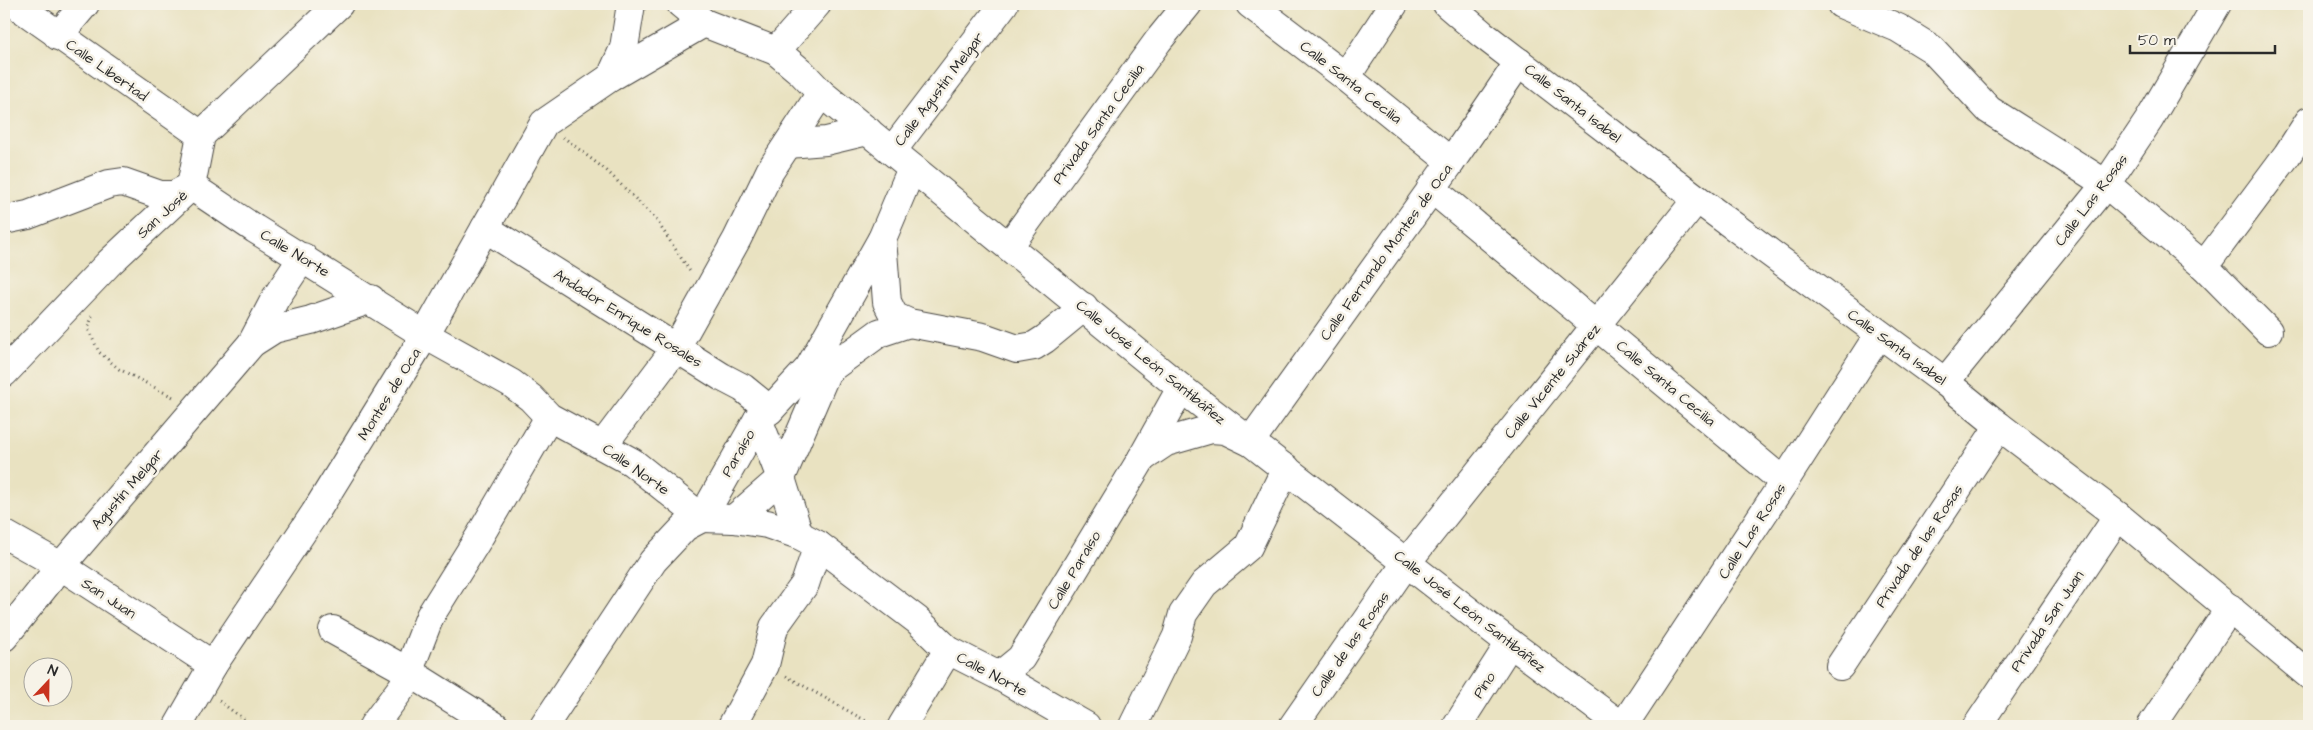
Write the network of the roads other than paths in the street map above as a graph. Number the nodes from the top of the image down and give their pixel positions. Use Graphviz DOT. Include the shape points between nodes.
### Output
graph roads {
  1 [pos="16,4"];
  2 [pos="85,4"];
  3 [pos="339,4"];
  4 [pos="631,4"];
  5 [pos="681,4"];
  6 [pos="817,4"];
  7 [pos="1004,4"];
  8 [pos="1188,4"];
  9 [pos="1250,4"];
  10 [pos="1394,4"];
  11 [pos="1447,4"];
  12 [pos="1841,4"];
  13 [pos="2217,4"];
  14 [pos="704,23"];
  15 [pos="58,36"];
  16 [pos="776,51"];
  17 [pos="1519,62"];
  18 [pos="611,77"];
  19 [pos="1346,77"];
  20 [pos="821,93"];
  21 [pos="2309,121"];
  22 [pos="868,131"];
  23 [pos="201,135"];
  24 [pos="788,144"];
  25 [pos="902,160"];
  26 [pos="1451,162"];
  27 [pos="2106,184"];
  28 [pos="191,186"];
  29 [pos="1431,188"];
  30 [pos="1697,199"];
  31 [pos="4,220"];
  32 [pos="485,228"];
  33 [pos="882,239"];
  34 [pos="1009,246"];
  35 [pos="303,257"];
  36 [pos="2204,266"];
  37 [pos="371,299"];
  38 [pos="1084,307"];
  39 [pos="909,323"];
  40 [pos="1597,326"];
  41 [pos="2268,331"];
  42 [pos="1879,334"];
  43 [pos="425,335"];
  44 [pos="825,341"];
  45 [pos="252,343"];
  46 [pos="676,348"];
  47 [pos="827,371"];
  48 [pos="4,373"];
  49 [pos="1945,382"];
  50 [pos="1181,388"];
  51 [pos="764,414"];
  52 [pos="549,417"];
  53 [pos="1999,426"];
  54 [pos="1250,442"];
  55 [pos="603,445"];
  56 [pos="1142,458"];
  57 [pos="1286,468"];
  58 [pos="781,478"];
  59 [pos="1784,482"];
  60 [pos="2118,516"];
  61 [pos="702,518"];
  62 [pos="734,519"];
  63 [pos="4,534"];
  64 [pos="809,540"];
  65 [pos="1407,562"];
  66 [pos="60,566"];
  67 [pos="2230,608"];
  68 [pos="333,630"];
  69 [pos="4,637"];
  70 [pos="1510,644"];
  71 [pos="948,650"];
  72 [pos="1840,666"];
  73 [pos="409,672"];
  74 [pos="2309,675"];
  75 [pos="207,676"];
  76 [pos="999,676"];
  77 [pos="1081,725"];
  78 [pos="178,726"];
  79 [pos="373,726"];
  80 [pos="495,726"];
  81 [pos="544,726"];
  82 [pos="732,726"];
  83 [pos="902,726"];
  84 [pos="1133,726"];
  85 [pos="1293,726"];
  86 [pos="1457,726"];
  87 [pos="1622,726"];
  88 [pos="1977,726"];
  89 [pos="2151,726"];
  1 -- 15 [label="street, Calle Libertad"];
  2 -- 15 [label="street"];
  3 -- 23 [label="street"];
  4 -- 18 [label="street" via="624,48"];
  5 -- 14 [label="street, Calle José León Santibáñez"];
  6 -- 16 [label="street"];
  7 -- 25 [label="street, Calle Agustín Melgar"];
  8 -- 34 [label="street, Privada Santa Cecilia" via="1158,40"];
  9 -- 19 [label="street, Calle Santa Cecilia"];
  10 -- 19 [label="street"];
  11 -- 17 [label="street, Calle Santa Isabel"];
  12 -- 27 [label="street" via="1898,28 1932,49 1989,110"];
  13 -- 27 [label="street, Calle Las Rosas" via="2149,120"];
  14 -- 16 [label="street, Calle José León Santibáñez"];
  14 -- 18 [label="street, Montes de Oca"];
  15 -- 23 [label="street, Calle Libertad"];
  16 -- 20 [label="street, Calle José León Santibáñez"];
  17 -- 26 [label="street, Calle Fernando Montes de Oca"];
  17 -- 30 [label="street, Calle Santa Isabel"];
  18 -- 32 [label="street, Montes de Oca" via="544,123"];
  19 -- 26 [label="street, Calle Santa Cecilia"];
  20 -- 22 [label="street, Calle José León Santibáñez"];
  20 -- 24 [label="street"];
  21 -- 36 [label="street"];
  22 -- 24 [label="street"];
  22 -- 25 [label="street, Calle José León Santibáñez"];
  23 -- 28 [label="street, San José"];
  24 -- 46 [label="street" via="770,171 737,239"];
  25 -- 33 [label="street, Paraíso"];
  25 -- 34 [label="street, Calle José León Santibáñez"];
  26 -- 29 [label="street, Calle Fernando Montes de Oca"];
  27 -- 36 [label="street"];
  27 -- 49 [label="street, Calle Las Rosas"];
  28 -- 31 [label="street" via="174,195 160,195 123,182 109,184 28,215"];
  28 -- 35 [label="street, Calle Norte"];
  28 -- 48 [label="street, San José" via="109,263"];
  29 -- 40 [label="street, Calle Santa Cecilia"];
  29 -- 54 [label="street, Calle Fernando Montes de Oca"];
  30 -- 40 [label="street, Calle Vicente Suárez"];
  30 -- 42 [label="street, Calle Santa Isabel"];
  32 -- 43 [label="street, Montes de Oca"];
  32 -- 46 [label="street, Andador Enrique Rosales"];
  33 -- 39 [label="street" via="887,302 894,316"];
  33 -- 44 [label="street, Paraíso"];
  34 -- 38 [label="street, Calle José León Santibáñez"];
  35 -- 37 [label="street, Calle Norte"];
  35 -- 45 [label="street, Agustín Melgar" via="275,299"];
  36 -- 41 [label="street"];
  37 -- 43 [label="street, Calle Norte"];
  37 -- 45 [label="street, Agustín Melgar" via="274,329"];
  38 -- 39 [label="street" via="1034,346 1016,349 983,338"];
  38 -- 50 [label="street, Calle José León Santibáñez"];
  39 -- 47 [label="street" via="879,333"];
  40 -- 59 [label="street, Calle Santa Cecilia"];
  40 -- 65 [label="street, Calle Vicente Suárez"];
  42 -- 49 [label="street, Calle Santa Isabel"];
  42 -- 59 [label="street, Calle Las Rosas"];
  43 -- 52 [label="street, Calle Norte" via="511,383"];
  43 -- 75 [label="street, Montes de Oca" via="315,513"];
  44 -- 47 [label="street"];
  44 -- 51 [label="street, Paraíso" via="809,368"];
  45 -- 66 [label="street, Agustín Melgar"];
  46 -- 51 [label="street, Andador Enrique Rosales" via="744,388"];
  46 -- 55 [label="street"];
  47 -- 58 [label="street"];
  49 -- 53 [label="street, Calle Santa Isabel"];
  50 -- 54 [label="street, Calle José León Santibáñez"];
  50 -- 56 [label="street, Calle Paraíso"];
  51 -- 58 [label="street"];
  51 -- 61 [label="street, Paraíso"];
  52 -- 55 [label="street, Calle Norte"];
  52 -- 73 [label="street" via="430,616"];
  53 -- 60 [label="street, Calle Santa Isabel"];
  53 -- 72 [label="street, Privada de las Rosas"];
  54 -- 56 [label="street, Calle Paraíso" via="1225,430 1211,429 1166,442"];
  54 -- 57 [label="street, Calle José León Santibáñez"];
  55 -- 61 [label="street, Calle Norte" via="632,462"];
  56 -- 76 [label="street, Calle Paraíso" via="1021,658"];
  57 -- 65 [label="street, Calle José León Santibáñez"];
  57 -- 84 [label="street" via="1248,547 1204,584 1183,614 1177,636"];
  58 -- 62 [label="street"];
  58 -- 64 [label="street"];
  59 -- 87 [label="street, Calle Las Rosas"];
  60 -- 67 [label="street, Calle Santa Isabel"];
  60 -- 88 [label="street, Privada San Juan"];
  61 -- 62 [label="street, Calle Norte"];
  61 -- 81 [label="street, Paraíso" via="685,527 653,561"];
  62 -- 64 [label="street, Calle Norte" via="767,524"];
  63 -- 66 [label="street, San Juan"];
  64 -- 71 [label="street, Calle Norte" via="917,620"];
  64 -- 82 [label="street" via="805,584 774,627 765,665"];
  65 -- 70 [label="street, Calle José León Santibáñez"];
  65 -- 85 [label="street, Calle de las Rosas"];
  66 -- 69 [label="street, Agustín Melgar"];
  66 -- 75 [label="street, San Juan"];
  67 -- 74 [label="street, Calle Santa Isabel"];
  67 -- 89 [label="street"];
  68 -- 73 [label="street"];
  70 -- 86 [label="street, Pino"];
  70 -- 87 [label="street, Calle José León Santibáñez"];
  71 -- 76 [label="street, Calle Norte"];
  71 -- 83 [label="street"];
  73 -- 79 [label="street" via="403,686"];
  73 -- 80 [label="street"];
  75 -- 78 [label="street, Montes de Oca"];
  76 -- 77 [label="street, Calle Norte"];
}
